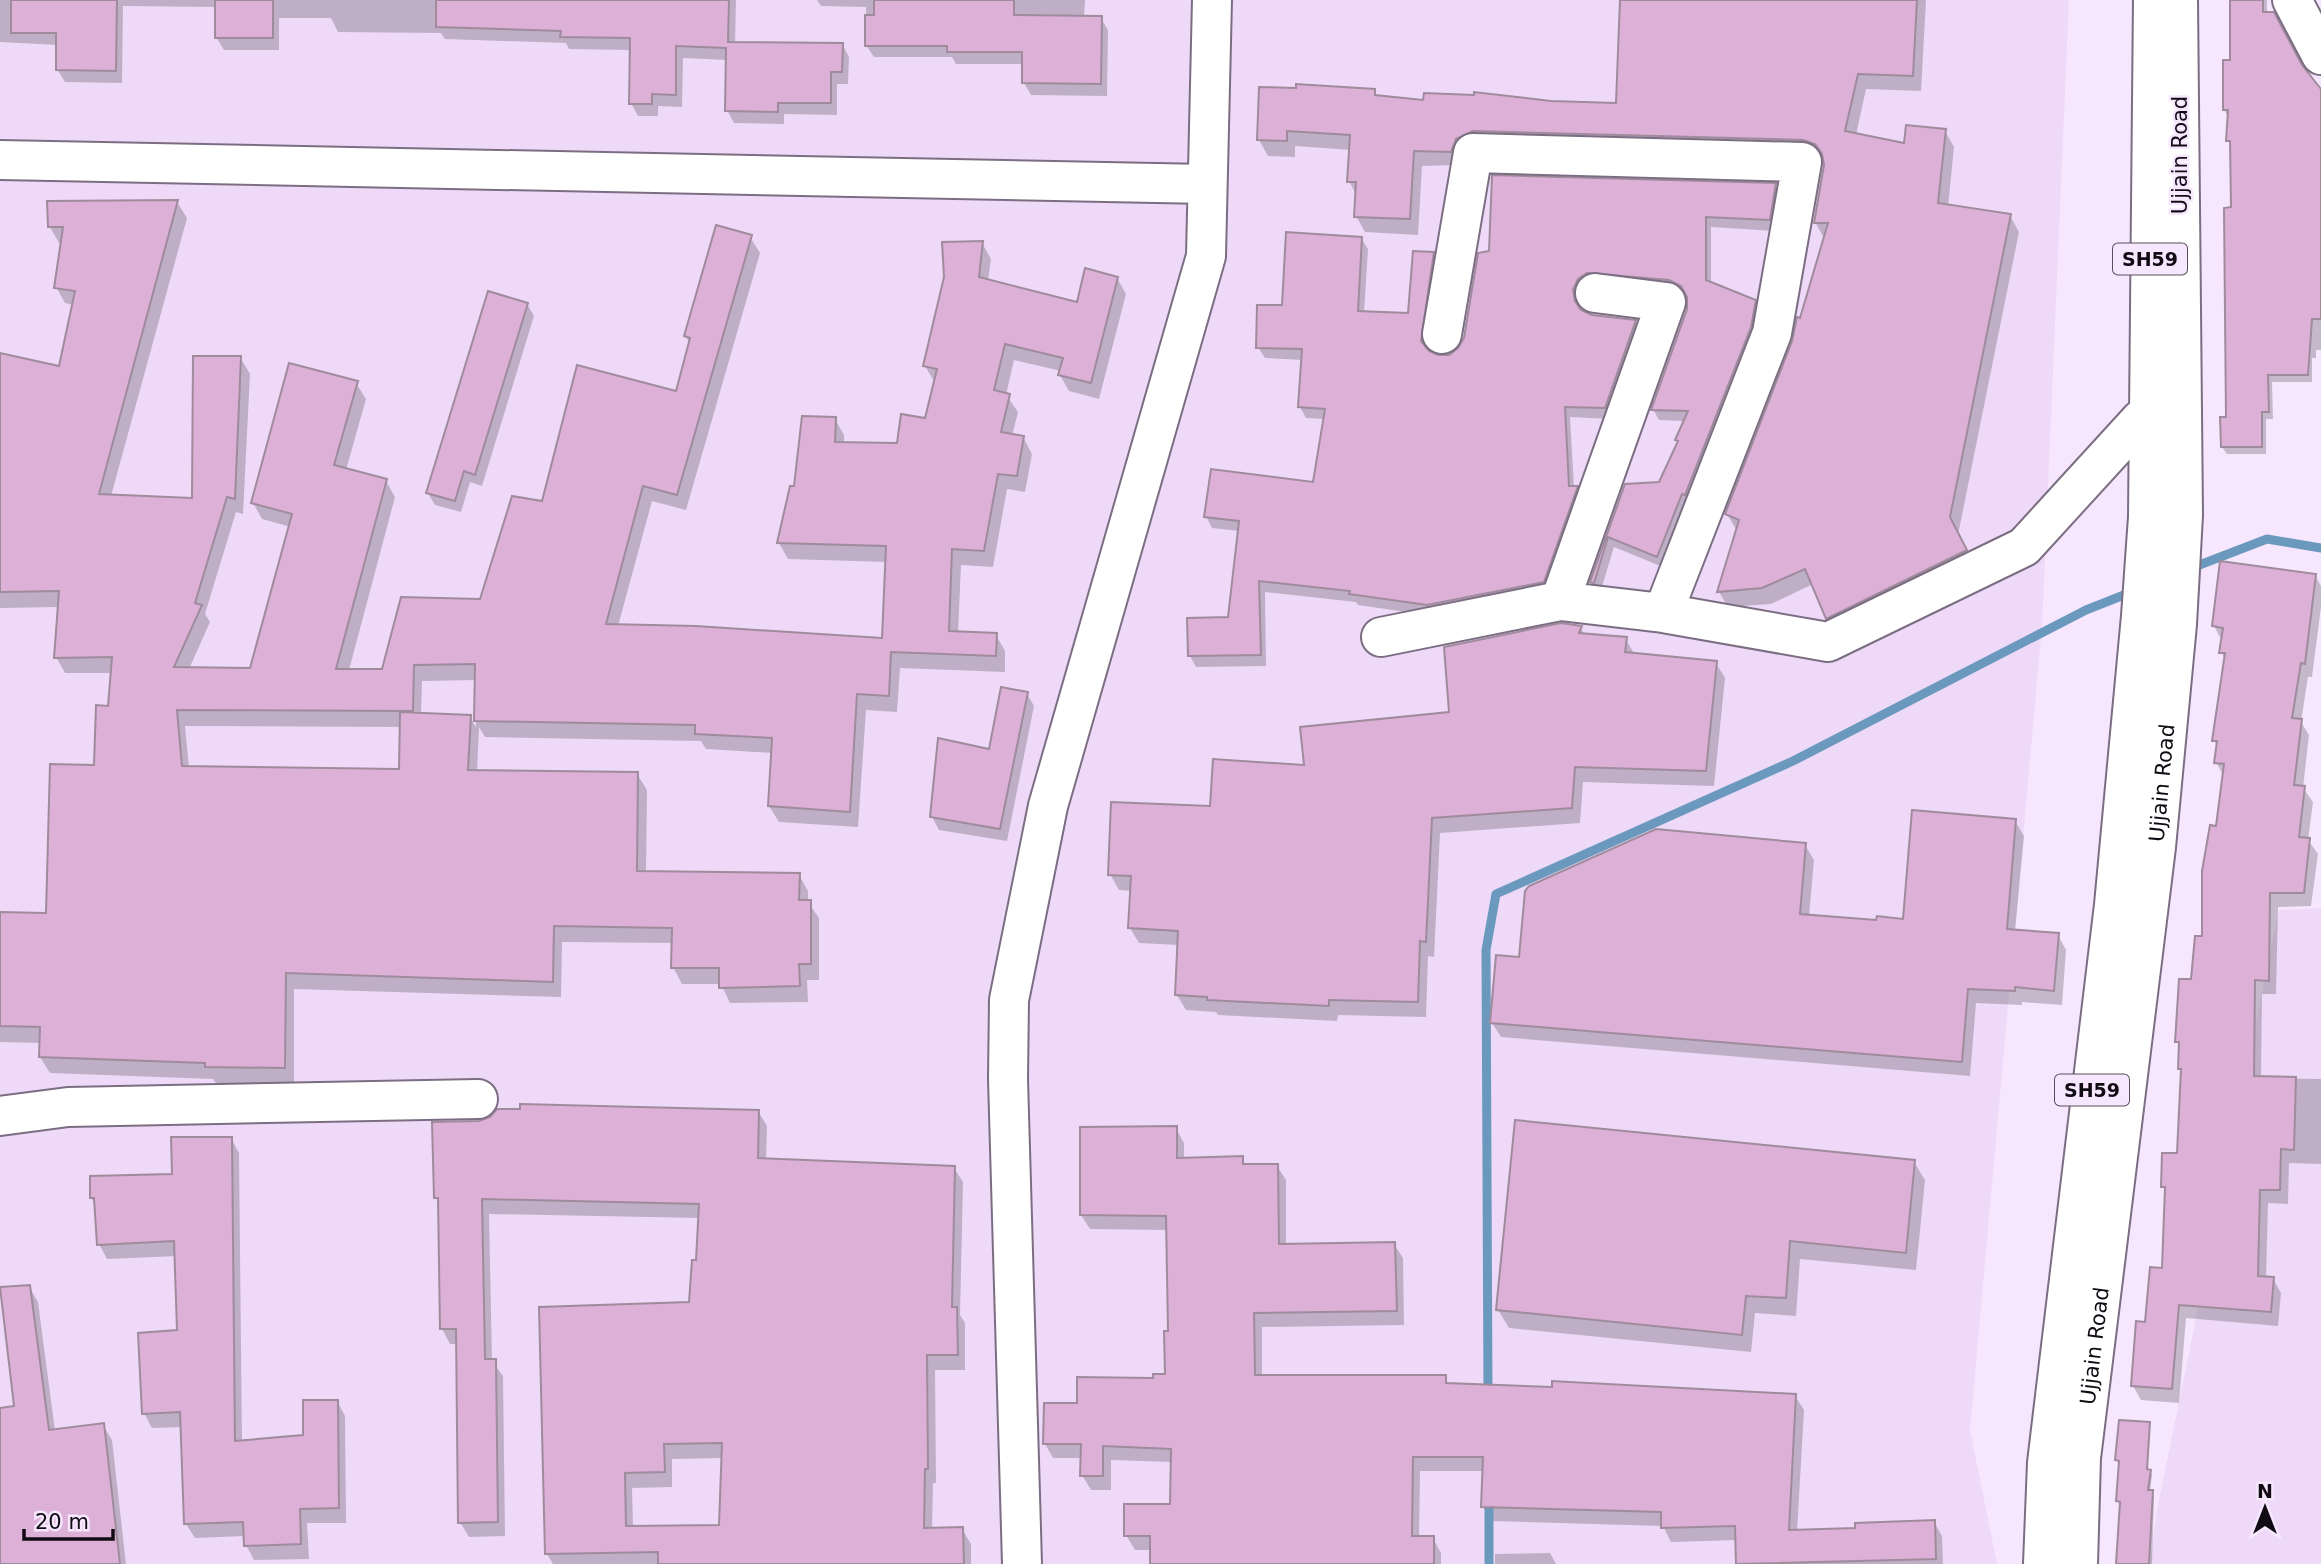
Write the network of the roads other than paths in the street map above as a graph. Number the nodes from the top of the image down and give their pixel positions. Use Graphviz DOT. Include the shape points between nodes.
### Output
graph roads {
  1 [pos="1212,0"];
  2 [pos="2153,0"];
  3 [pos="2178,0"];
  4 [pos="2292,0"];
  5 [pos="2321,55"];
  6 [pos="0,160"];
  7 [pos="1207,184"];
  8 [pos="1595,293"];
  9 [pos="1442,334"];
  10 [pos="2148,417"];
  11 [pos="2165,516"];
  12 [pos="1560,601"];
  13 [pos="1663,613"];
  14 [pos="2159,620"];
  15 [pos="1381,637"];
  16 [pos="478,1099"];
  17 [pos="0,1116"];
  18 [pos="1022,1564"];
  19 [pos="2043,1564"];
  20 [pos="2078,1564"];
  1 -- 7 [label="street"];
  2 -- 10 [label="street, Ujjain Road / SH59"];
  3 -- 11 [label="street, Ujjain Road / SH59"];
  4 -- 5 [label="street"];
  6 -- 7 [label="street"];
  7 -- 18 [label="street" via="1206,256 1048,806 1009,1000"];
  8 -- 12 [label="street" via="1666,302"];
  9 -- 13 [label="street" via="1473,153 1802,162 1772,332"];
  10 -- 11 [label="street, Ujjain Road / SH59"];
  10 -- 13 [label="street" via="2141,419 2024,547 1828,642"];
  11 -- 14 [label="street, Ujjain Road / SH59"];
  12 -- 13 [label="street"];
  12 -- 15 [label="street"];
  14 -- 19 [label="street, Ujjain Road / SH59" via="2114,905 2047,1463"];
  14 -- 20 [label="street, Ujjain Road / SH59" via="2156,847 2081,1458"];
  16 -- 17 [label="street" via="68,1107"];
}
